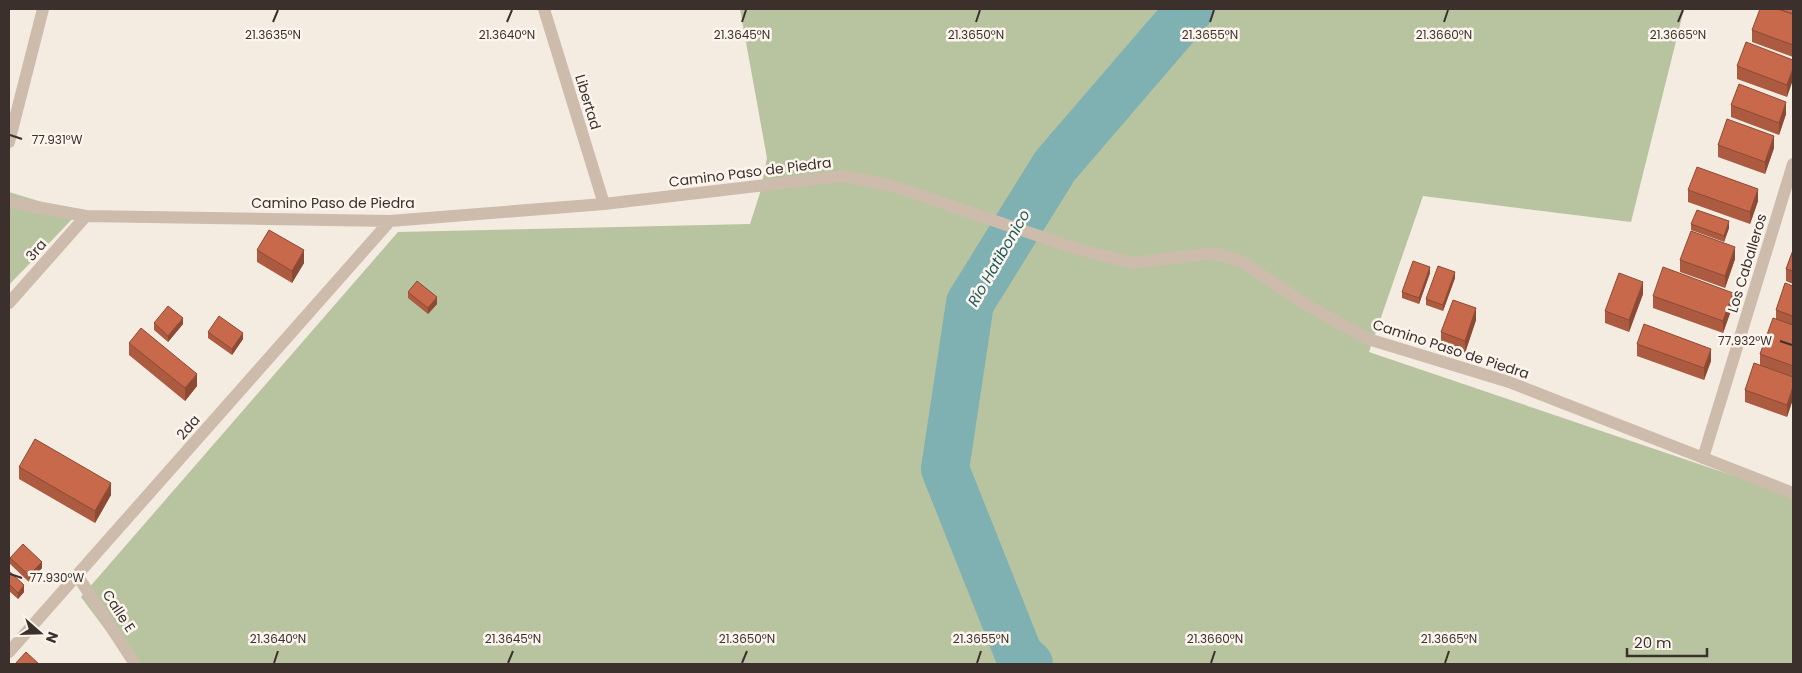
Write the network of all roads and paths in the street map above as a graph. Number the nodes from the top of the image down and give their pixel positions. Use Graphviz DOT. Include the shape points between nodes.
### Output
graph roads {
  1 [pos="43,9"];
  2 [pos="544,9"];
  3 [pos="9,142"];
  4 [pos="1793,164"];
  5 [pos="9,202"];
  6 [pos="604,204"];
  7 [pos="86,216"];
  8 [pos="390,221"];
  9 [pos="9,303"];
  10 [pos="1703,458"];
  11 [pos="1793,493"];
  12 [pos="77,575"];
  13 [pos="9,652"];
  14 [pos="135,664"];
  1 -- 3 [label="street"];
  2 -- 6 [label="street, Libertad"];
  4 -- 10 [label="street, Los Caballeros"];
  5 -- 7 [label="street, Camino Paso de Piedra"];
  6 -- 8 [label="street, Camino Paso de Piedra"];
  6 -- 10 [label="street, Camino Paso de Piedra" via="842,176 893,186 1077,249 1132,263 1214,253 1243,262 1305,304 1368,338 1509,382"];
  7 -- 8 [label="street, Camino Paso de Piedra"];
  7 -- 9 [label="street, 3ra"];
  8 -- 12 [label="street, 2da"];
  10 -- 11 [label="street, Camino Paso de Piedra"];
  12 -- 13 [label="street, 2da"];
  12 -- 14 [label="street, Calle E"];
}
